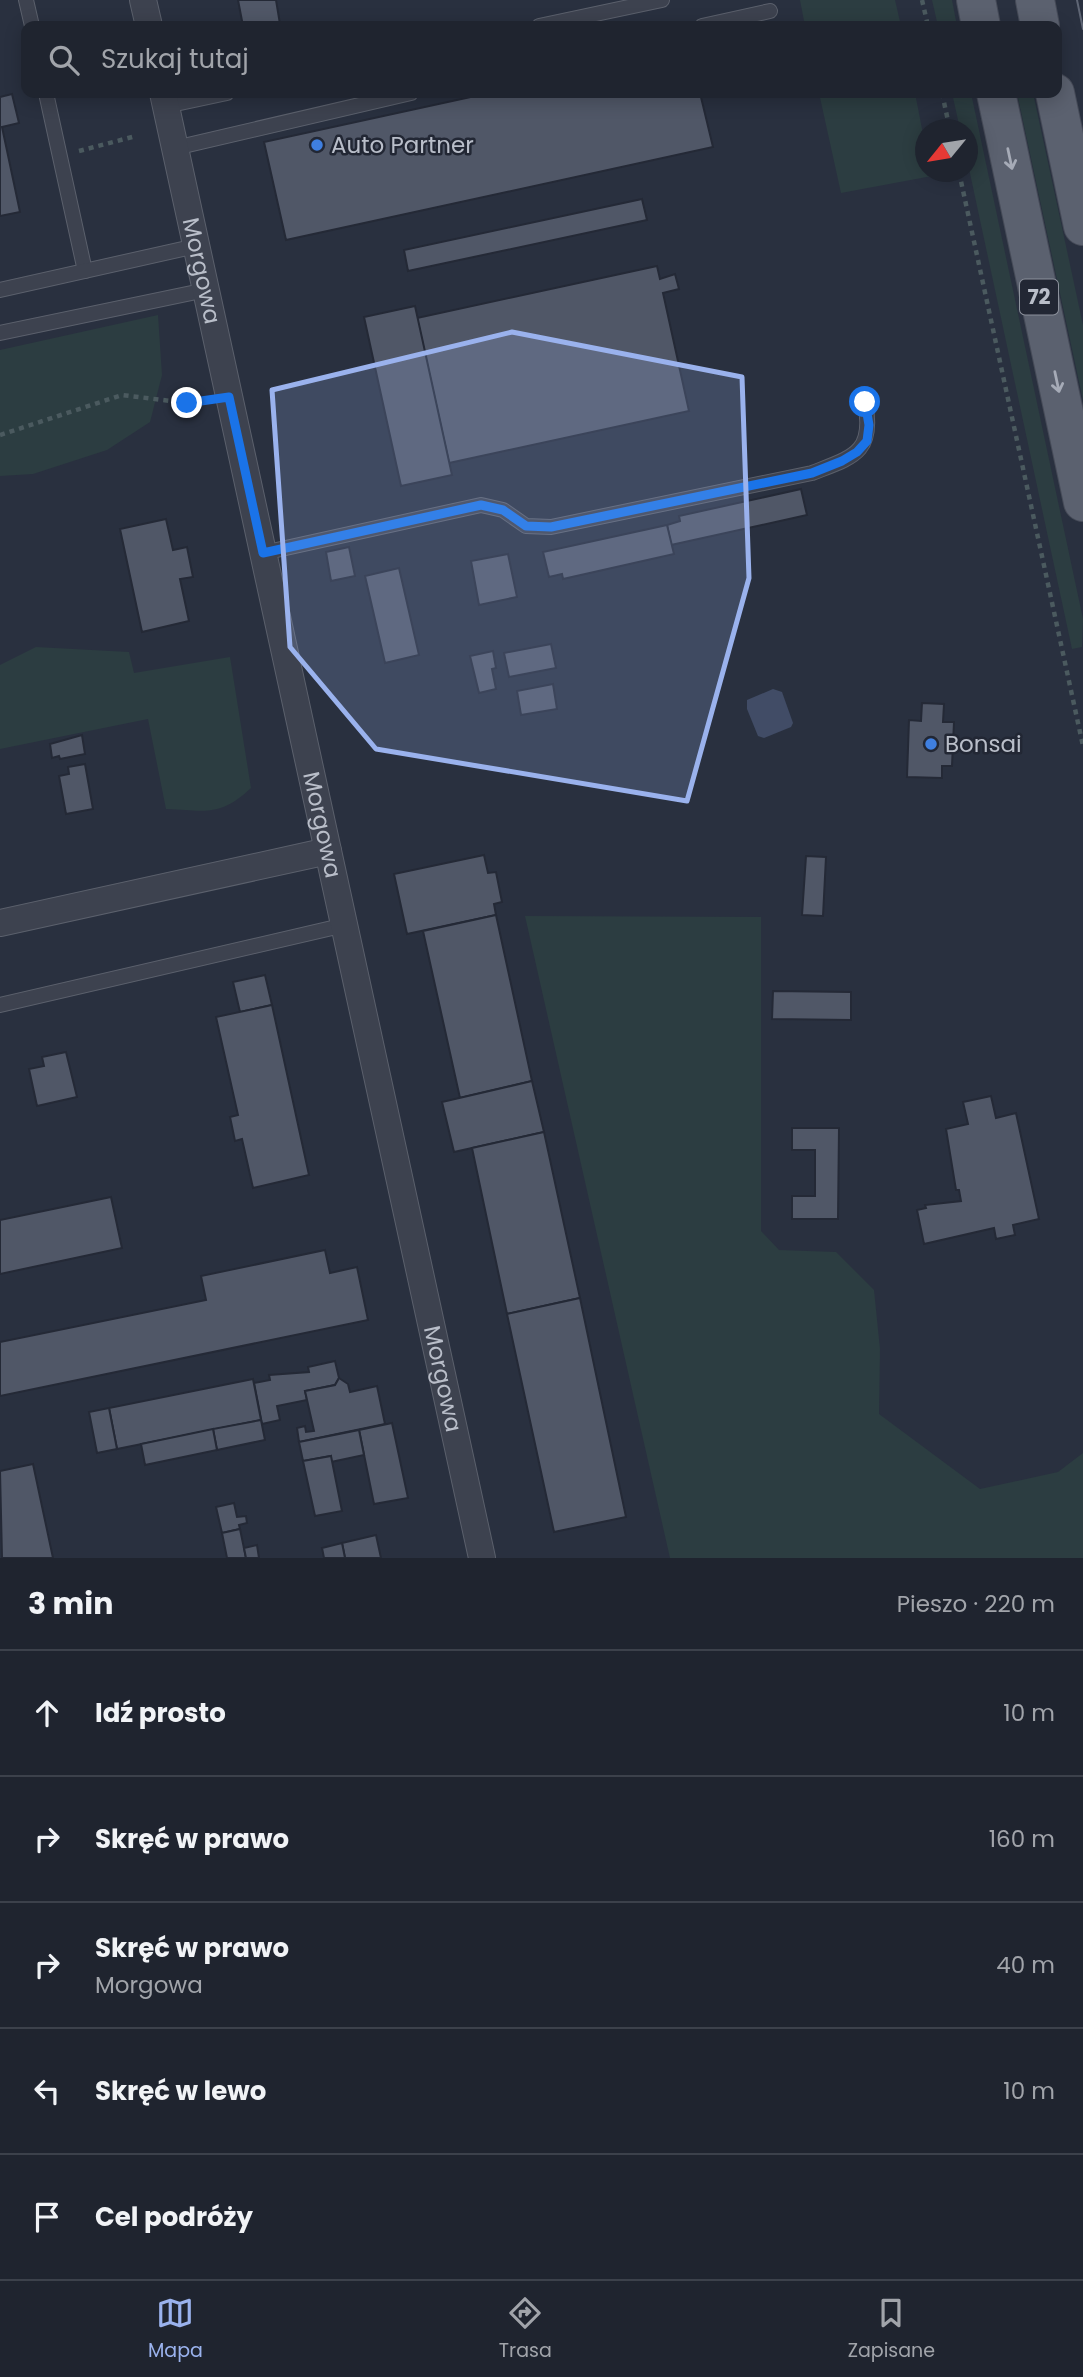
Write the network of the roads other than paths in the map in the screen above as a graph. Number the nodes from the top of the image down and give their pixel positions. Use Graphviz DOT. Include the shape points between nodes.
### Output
graph roads {
  1 [pos="26,0"];
  2 [pos="143,0"];
  3 [pos="662,0"];
  4 [pos="976,0"];
  5 [pos="1035,0"];
  6 [pos="770,11"];
  7 [pos="31,21"];
  8 [pos="148,21"];
  9 [pos="563,21"];
  10 [pos="725,21"];
  11 [pos="980,21"];
  12 [pos="1039,21"];
  13 [pos="47,98"];
  14 [pos="390,98"];
  15 [pos="997,98"];
  16 [pos="1056,98"];
  17 [pos="164,99"];
  18 [pos="175,148"];
  19 [pos="1083,226"];
  20 [pos="196,246"];
  21 [pos="85,271"];
  22 [pos="0,290"];
  23 [pos="206,290"];
  24 [pos="0,333"];
  25 [pos="865,402"];
  26 [pos="1083,502"];
  27 [pos="263,553"];
  28 [pos="328,850"];
  29 [pos="0,923"];
  30 [pos="345,925"];
  31 [pos="0,1005"];
  32 [pos="482,1558"];
  1 -- 7 [label="lane"];
  2 -- 8 [label="street"];
  3 -- 9 [label="lane"];
  4 -- 11 [label="main road"];
  5 -- 12 [label="main road"];
  6 -- 10 [label="lane"];
  13 -- 21 [label="lane"];
  14 -- 18 [label="lane"];
  15 -- 26 [label="main road, 72, one-way"];
  16 -- 19 [label="main road"];
  17 -- 18 [label="street, Morgowa"];
  18 -- 20 [label="street, Morgowa"];
  20 -- 21 [label="lane"];
  20 -- 23 [label="street, Morgowa"];
  21 -- 22 [label="lane"];
  23 -- 24 [label="lane"];
  23 -- 27 [label="street, Morgowa"];
  25 -- 27 [label="lane" via="867,441 857,452 812,473 551,527 526,526 503,510 481,505"];
  27 -- 28 [label="street, Morgowa"];
  28 -- 29 [label="street"];
  28 -- 30 [label="street, Morgowa"];
  30 -- 31 [label="lane"];
  30 -- 32 [label="street, Morgowa"];
}
